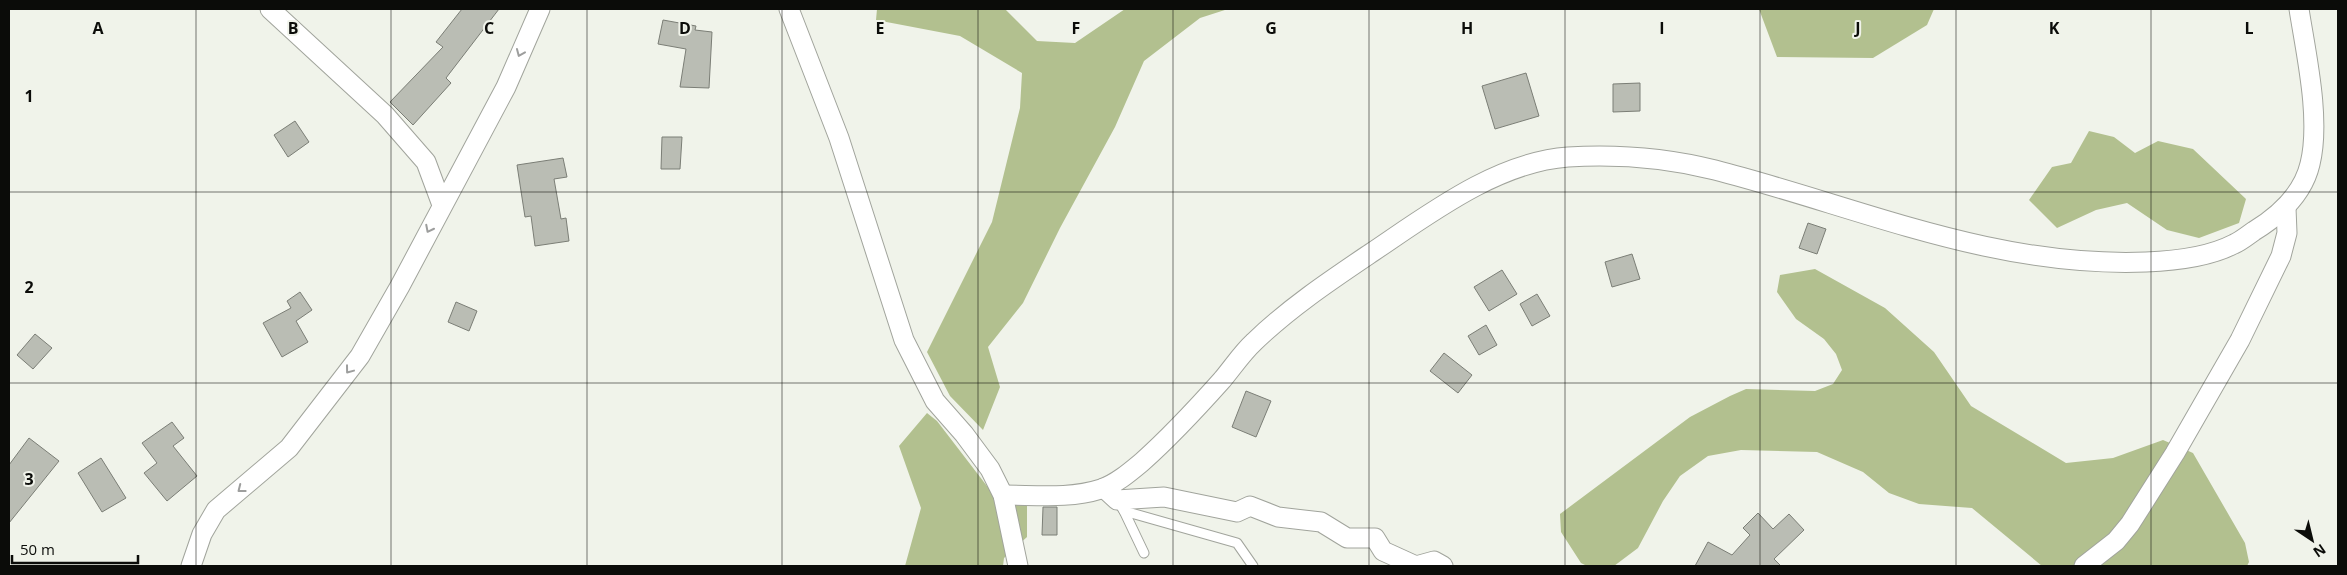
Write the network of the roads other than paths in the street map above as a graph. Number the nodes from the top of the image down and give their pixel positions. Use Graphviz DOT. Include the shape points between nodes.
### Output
graph roads {
  1 [pos="270,9"];
  2 [pos="540,9"];
  3 [pos="789,9"];
  4 [pos="2299,9"];
  5 [pos="442,205"];
  6 [pos="2286,208"];
  7 [pos="1003,494"];
  8 [pos="1115,500"];
  9 [pos="1144,553"];
  10 [pos="191,566"];
  11 [pos="1018,566"];
  12 [pos="1253,566"];
  13 [pos="1443,566"];
  14 [pos="2084,566"];
  1 -- 5 [label="street" via="385,115 426,162"];
  2 -- 5 [label="street, one-way" via="506,87"];
  3 -- 7 [label="street" via="839,138 904,340 935,401 990,468"];
  4 -- 6 [label="street" via="2314,125 2310,165"];
  5 -- 10 [label="street, one-way" via="360,356 289,448 216,510 202,534"];
  6 -- 8 [label="street" via="2231,246 2174,261 2067,261 1934,234 1713,169 1656,158 1562,157 1523,166 1470,189 1287,313 1252,344 1198,407 1130,472"];
  6 -- 14 [label="street" via="2287,233 2281,256 2240,340 2130,524 2116,541"];
  7 -- 8 [label="street"];
  7 -- 11 [label="street"];
  8 -- 9 [label="lane"];
  8 -- 12 [label="lane" via="1236,543"];
  8 -- 13 [label="street" via="1164,497 1237,512 1250,506 1278,518 1321,522 1346,538 1375,538 1383,551 1416,566 1434,561"];
}
